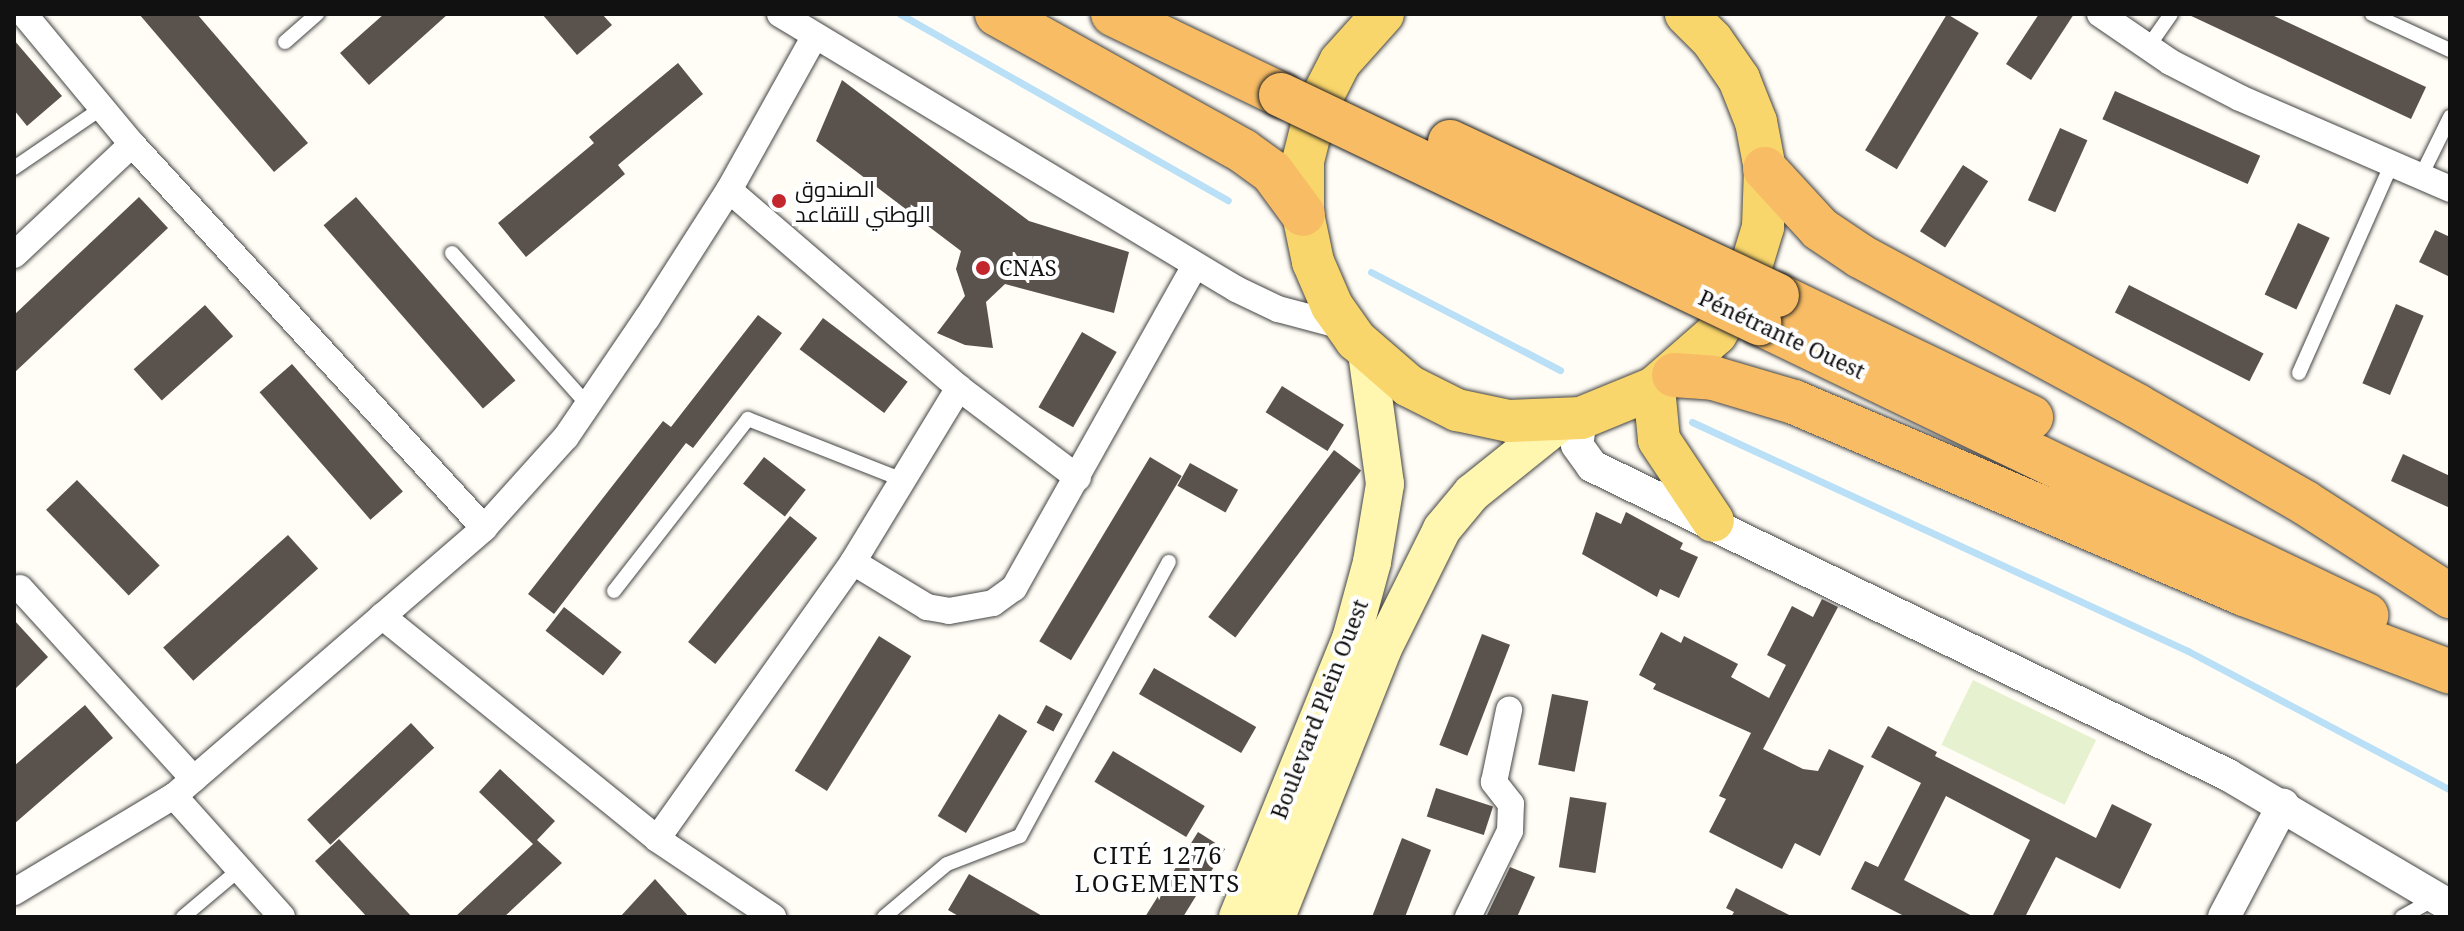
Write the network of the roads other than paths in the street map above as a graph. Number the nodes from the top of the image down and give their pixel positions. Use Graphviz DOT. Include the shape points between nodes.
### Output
graph roads {
  1 [pos="24,14"];
  2 [pos="317,14"];
  3 [pos="780,14"];
  4 [pos="997,14"];
  5 [pos="1113,14"];
  6 [pos="1181,14"];
  7 [pos="1383,14"];
  8 [pos="1686,14"];
  9 [pos="2100,14"];
  10 [pos="2171,14"];
  11 [pos="2372,14"];
  12 [pos="814,37"];
  13 [pos="285,42"];
  14 [pos="2148,47"];
  15 [pos="2450,50"];
  16 [pos="1293,84"];
  17 [pos="102,108"];
  18 [pos="2450,117"];
  19 [pos="132,144"];
  20 [pos="2391,165"];
  21 [pos="14,168"];
  22 [pos="1765,169"];
  23 [pos="2420,178"];
  24 [pos="2450,189"];
  25 [pos="729,190"];
  26 [pos="1303,214"];
  27 [pos="452,253"];
  28 [pos="14,255"];
  29 [pos="1195,265"];
  30 [pos="1768,309"];
  31 [pos="1356,340"];
  32 [pos="2299,373"];
  33 [pos="1664,382"];
  34 [pos="959,388"];
  35 [pos="588,405"];
  36 [pos="1571,420"];
  37 [pos="1078,478"];
  38 [pos="903,480"];
  39 [pos="1713,521"];
  40 [pos="484,528"];
  41 [pos="853,562"];
  42 [pos="1169,562"];
  43 [pos="20,588"];
  44 [pos="614,591"];
  45 [pos="2450,596"];
  46 [pos="382,616"];
  47 [pos="2450,621"];
  48 [pos="2450,657"];
  49 [pos="2450,672"];
  50 [pos="1509,710"];
  51 [pos="194,779"];
  52 [pos="174,796"];
  53 [pos="2283,805"];
  54 [pos="657,839"];
  55 [pos="240,869"];
  56 [pos="14,892"];
  57 [pos="2443,902"];
  58 [pos="183,917"];
  59 [pos="282,917"];
  60 [pos="773,917"];
  61 [pos="884,917"];
  62 [pos="1238,917"];
  63 [pos="1276,917"];
  64 [pos="1468,917"];
  65 [pos="2224,917"];
  66 [pos="2402,917"];
  1 -- 17 [label="street"];
  2 -- 13 [label="lane"];
  3 -- 12 [label="street"];
  4 -- 26 [label="highway" via="1243,151 1272,172"];
  5 -- 16 [label="highway, Pénétrante Ouest"];
  6 -- 16 [label="highway, Pénétrante Ouest"];
  7 -- 26 [label="main road" via="1340,62 1316,109 1303,161"];
  8 -- 22 [label="main road" via="1739,79 1756,122"];
  9 -- 14 [label="street"];
  10 -- 14 [label="lane"];
  11 -- 15 [label="lane"];
  12 -- 25 [label="street"];
  12 -- 29 [label="street"];
  14 -- 20 [label="street" via="2240,98"];
  16 -- 30 [label="highway, Pénétrante Ouest, bridge"];
  17 -- 19 [label="street"];
  17 -- 21 [label="lane"];
  18 -- 23 [label="lane"];
  19 -- 28 [label="street"];
  19 -- 40 [label="street"];
  20 -- 23 [label="street"];
  20 -- 32 [label="lane"];
  22 -- 33 [label="main road" via="1763,227 1746,283 1716,334"];
  22 -- 45 [label="highway" via="1820,229 1860,256 2175,428"];
  23 -- 24 [label="street"];
  25 -- 34 [label="street"];
  25 -- 35 [label="street"];
  26 -- 31 [label="main road" via="1317,273"];
  27 -- 35 [label="lane"];
  29 -- 31 [label="street" via="1278,309"];
  29 -- 37 [label="street"];
  30 -- 47 [label="highway, Pénétrante Ouest"];
  30 -- 48 [label="highway, Pénétrante Ouest"];
  31 -- 36 [label="main road" via="1409,386 1457,410 1509,421"];
  31 -- 62 [label="main road, Boulevard Plein Ouest" via="1385,484 1372,562 1351,639"];
  33 -- 36 [label="main road"];
  33 -- 39 [label="main road" via="1659,440"];
  33 -- 49 [label="highway" via="1713,378 1794,402 2244,594"];
  34 -- 37 [label="street"];
  34 -- 38 [label="street"];
  35 -- 40 [label="street"];
  36 -- 39 [label="street" via="1585,461"];
  36 -- 63 [label="main road, Boulevard Plein Ouest" via="1472,493 1442,529 1382,650"];
  37 -- 41 [label="street" via="1014,588 993,603 949,611 927,607"];
  38 -- 41 [label="street"];
  38 -- 44 [label="lane" via="748,419"];
  39 -- 53 [label="street"];
  40 -- 46 [label="street"];
  41 -- 54 [label="street"];
  42 -- 61 [label="lane" via="1020,836 947,864"];
  43 -- 51 [label="street"];
  46 -- 51 [label="street"];
  46 -- 54 [label="street"];
  50 -- 64 [label="street" via="1494,782 1511,804 1510,831"];
  51 -- 52 [label="street"];
  52 -- 55 [label="street"];
  52 -- 56 [label="street"];
  53 -- 57 [label="street"];
  53 -- 65 [label="street"];
  54 -- 60 [label="street"];
  55 -- 58 [label="lane"];
  55 -- 59 [label="street"];
  57 -- 66 [label="lane"];
}
